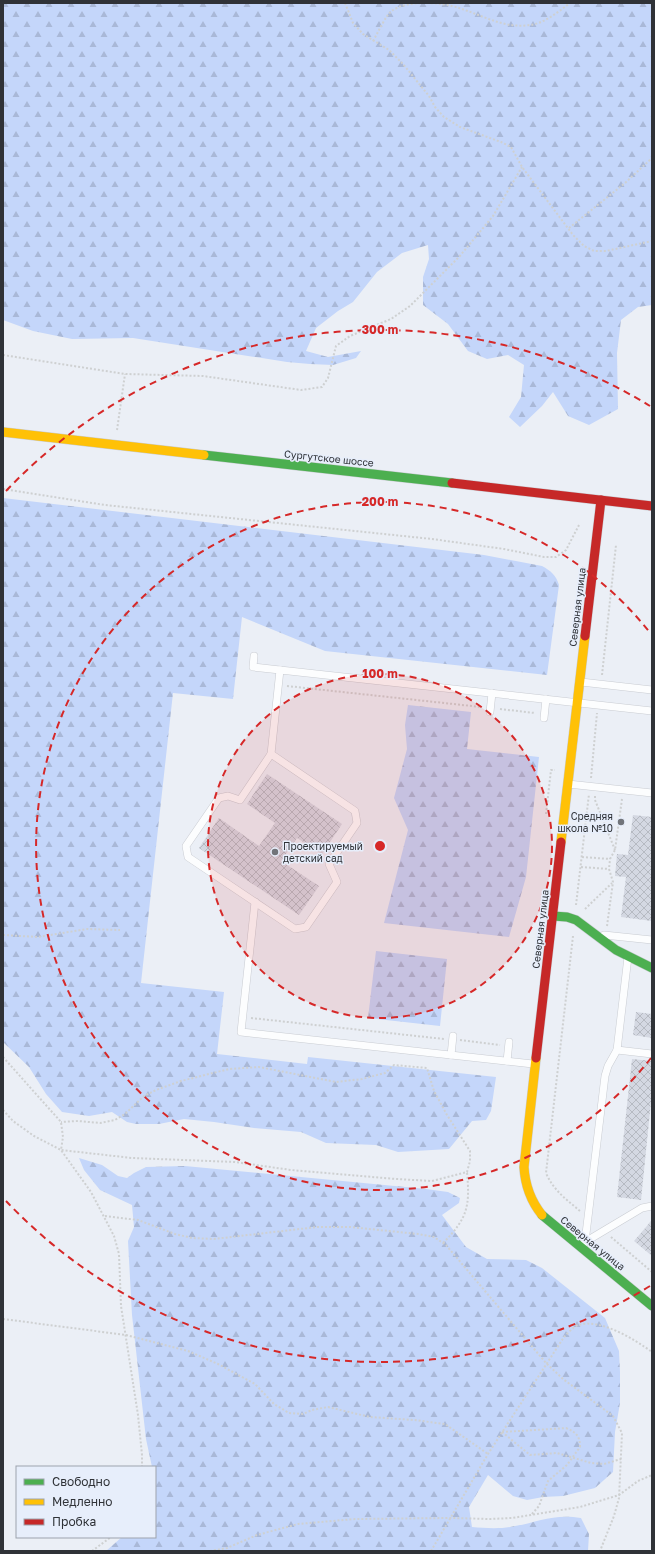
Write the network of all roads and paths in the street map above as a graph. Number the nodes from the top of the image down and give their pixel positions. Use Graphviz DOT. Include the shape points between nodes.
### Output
graph roads {
  1 [pos="345,3"];
  2 [pos="570,3"];
  3 [pos="373,41"];
  4 [pos="652,158"];
  5 [pos="522,167"];
  6 [pos="569,228"];
  7 [pos="652,241"];
  8 [pos="3,355"];
  9 [pos="125,374"];
  10 [pos="3,432"];
  11 [pos="115,445"];
  12 [pos="3,489"];
  13 [pos="601,500"];
  14 [pos="652,506"];
  15 [pos="579,525"];
  16 [pos="616,545"];
  17 [pos="254,656"];
  18 [pos="280,670"];
  19 [pos="580,682"];
  20 [pos="279,684"];
  21 [pos="601,684"];
  22 [pos="652,690"];
  23 [pos="492,693"];
  24 [pos="546,699"];
  25 [pos="577,702"];
  26 [pos="598,705"];
  27 [pos="490,710"];
  28 [pos="652,711"];
  29 [pos="544,716"];
  30 [pos="271,754"];
  31 [pos="568,784"];
  32 [pos="593,787"];
  33 [pos="623,790"];
  34 [pos="652,793"];
  35 [pos="616,850"];
  36 [pos="582,856"];
  37 [pos="610,860"];
  38 [pos="581,866"];
  39 [pos="610,869"];
  40 [pos="613,882"];
  41 [pos="255,902"];
  42 [pos="553,916"];
  43 [pos="575,920"];
  44 [pos="120,930"];
  45 [pos="594,934"];
  46 [pos="3,935"];
  47 [pos="606,936"];
  48 [pos="652,940"];
  49 [pos="628,957"];
  50 [pos="652,968"];
  51 [pos="242,1017"];
  52 [pos="453,1038"];
  53 [pos="509,1044"];
  54 [pos="616,1050"];
  55 [pos="652,1054"];
  56 [pos="451,1055"];
  57 [pos="3,1057"];
  58 [pos="507,1061"];
  59 [pos="536,1064"];
  60 [pos="3,1110"];
  61 [pos="61,1122"];
  62 [pos="61,1150"];
  63 [pos="546,1165"];
  64 [pos="467,1172"];
  65 [pos="652,1206"];
  66 [pos="105,1216"];
  67 [pos="443,1243"];
  68 [pos="583,1244"];
  69 [pos="652,1306"];
  70 [pos="3,1319"];
  71 [pos="126,1335"];
  72 [pos="652,1352"];
  73 [pos="546,1363"];
  74 [pos="502,1432"];
  75 [pos="488,1454"];
  76 [pos="574,1458"];
  77 [pos="621,1458"];
  78 [pos="142,1466"];
  79 [pos="652,1475"];
  80 [pos="619,1495"];
  81 [pos="532,1514"];
  82 [pos="451,1518"];
  83 [pos="110,1538"];
  84 [pos="92,1551"];
  85 [pos="210,1551"];
  86 [pos="430,1551"];
  87 [pos="600,1551"];
  1 -- 3 [label="path" via="353,23"];
  2 -- 3 [label="path" via="552,16 530,25 506,25 458,7 408,3 392,10"];
  3 -- 5 [label="path" via="403,64 444,117 511,147"];
  4 -- 6 [label="path" via="603,202"];
  5 -- 6 [label="path"];
  5 -- 9 [label="path" via="493,216 459,256 410,306 391,319 350,336 336,346 328,378 322,387 301,390 203,376"];
  6 -- 7 [label="path" via="584,246 594,251"];
  8 -- 9 [label="path"];
  9 -- 11 [label="path"];
  10 -- 11 [label="street, Сургутское шоссе"];
  11 -- 13 [label="street, Сургутское шоссе"];
  12 -- 15 [label="path" via="105,505 432,539 544,557 556,557 566,550"];
  13 -- 14 [label="street, Сургутское шоссе"];
  13 -- 19 [label="street, Северная улица"];
  16 -- 21 [label="path"];
  17 -- 18 [label="lane" via="253,667"];
  18 -- 20 [label="lane"];
  18 -- 23 [label="lane"];
  19 -- 21 [label="lane"];
  19 -- 25 [label="street, Северная улица"];
  20 -- 27 [label="path"];
  20 -- 30 [label="lane"];
  21 -- 22 [label="lane"];
  23 -- 24 [label="lane"];
  23 -- 27 [label="lane"];
  24 -- 25 [label="lane"];
  24 -- 29 [label="lane"];
  25 -- 26 [label="lane"];
  25 -- 31 [label="street, Северная улица"];
  26 -- 28 [label="lane"];
  26 -- 32 [label="path"];
  27 -- 29 [label="path"];
  30 -- 41 [label="lane" via="240,800 228,796 219,798 186,846 188,857"];
  30 -- 41 [label="lane" via="355,811 357,823 329,864 336,882 306,927 295,929"];
  31 -- 32 [label="lane"];
  31 -- 42 [label="street, Северная улица"];
  32 -- 33 [label="lane"];
  32 -- 35 [label="path" via="595,800"];
  32 -- 36 [label="path"];
  33 -- 34 [label="lane"];
  33 -- 35 [label="path"];
  35 -- 37 [label="path"];
  36 -- 37 [label="path"];
  36 -- 38 [label="path"];
  37 -- 39 [label="path"];
  38 -- 39 [label="path"];
  38 -- 43 [label="path"];
  39 -- 40 [label="path"];
  40 -- 43 [label="path"];
  40 -- 47 [label="path"];
  41 -- 51 [label="lane"];
  42 -- 43 [label="street"];
  42 -- 59 [label="street, Северная улица"];
  43 -- 45 [label="street"];
  43 -- 63 [label="path"];
  44 -- 46 [label="path" via="87,929 38,937"];
  45 -- 47 [label="lane"];
  45 -- 49 [label="street"];
  47 -- 48 [label="lane"];
  49 -- 50 [label="street"];
  49 -- 54 [label="lane"];
  51 -- 52 [label="path"];
  51 -- 56 [label="lane" via="241,1032"];
  52 -- 53 [label="path"];
  52 -- 56 [label="lane"];
  53 -- 58 [label="lane"];
  54 -- 55 [label="lane"];
  54 -- 68 [label="lane" via="605,1076"];
  56 -- 58 [label="lane"];
  57 -- 61 [label="path"];
  58 -- 59 [label="lane"];
  59 -- 68 [label="street, Северная улица" via="524,1158 526,1187 541,1214"];
  60 -- 62 [label="path" via="13,1122"];
  61 -- 62 [label="path"];
  61 -- 64 [label="path" via="100,1123 114,1120 125,1114 144,1096 156,1090 229,1069 259,1067 336,1082 385,1073 394,1065 427,1068 434,1090 447,1115 470,1150"];
  62 -- 64 [label="path" via="132,1158 235,1162 291,1170 432,1181"];
  62 -- 66 [label="path"];
  64 -- 67 [label="path" via="469,1199 464,1215 458,1228"];
  65 -- 68 [label="lane" via="642,1208"];
  66 -- 67 [label="path" via="138,1220 192,1238 214,1239 317,1227 350,1227 418,1234"];
  66 -- 71 [label="path" via="114,1236 118,1254 121,1306"];
  67 -- 73 [label="path"];
  68 -- 69 [label="street, Северная улица"];
  70 -- 71 [label="path"];
  71 -- 75 [label="path" via="188,1351 218,1364 255,1384 274,1404 289,1413 303,1414 328,1407 370,1417 445,1424"];
  71 -- 78 [label="path" via="138,1415"];
  72 -- 73 [label="path" via="620,1332 588,1322 576,1325"];
  73 -- 74 [label="path"];
  73 -- 77 [label="path" via="563,1379 613,1416 622,1433"];
  74 -- 75 [label="path"];
  74 -- 76 [label="path" via="530,1455 557,1453"];
  74 -- 76 [label="path" via="566,1428 574,1431 580,1438 580,1447"];
  75 -- 82 [label="path"];
  76 -- 77 [label="path" via="604,1464"];
  76 -- 81 [label="path" via="548,1481 539,1506"];
  77 -- 80 [label="path"];
  79 -- 80 [label="path" via="638,1481"];
  80 -- 81 [label="path" via="580,1507"];
  80 -- 87 [label="path" via="614,1516"];
  81 -- 82 [label="path" via="512,1518"];
  82 -- 85 [label="path" via="355,1519 298,1524 227,1548"];
  82 -- 86 [label="path"];
  83 -- 84 [label="path"];
}
